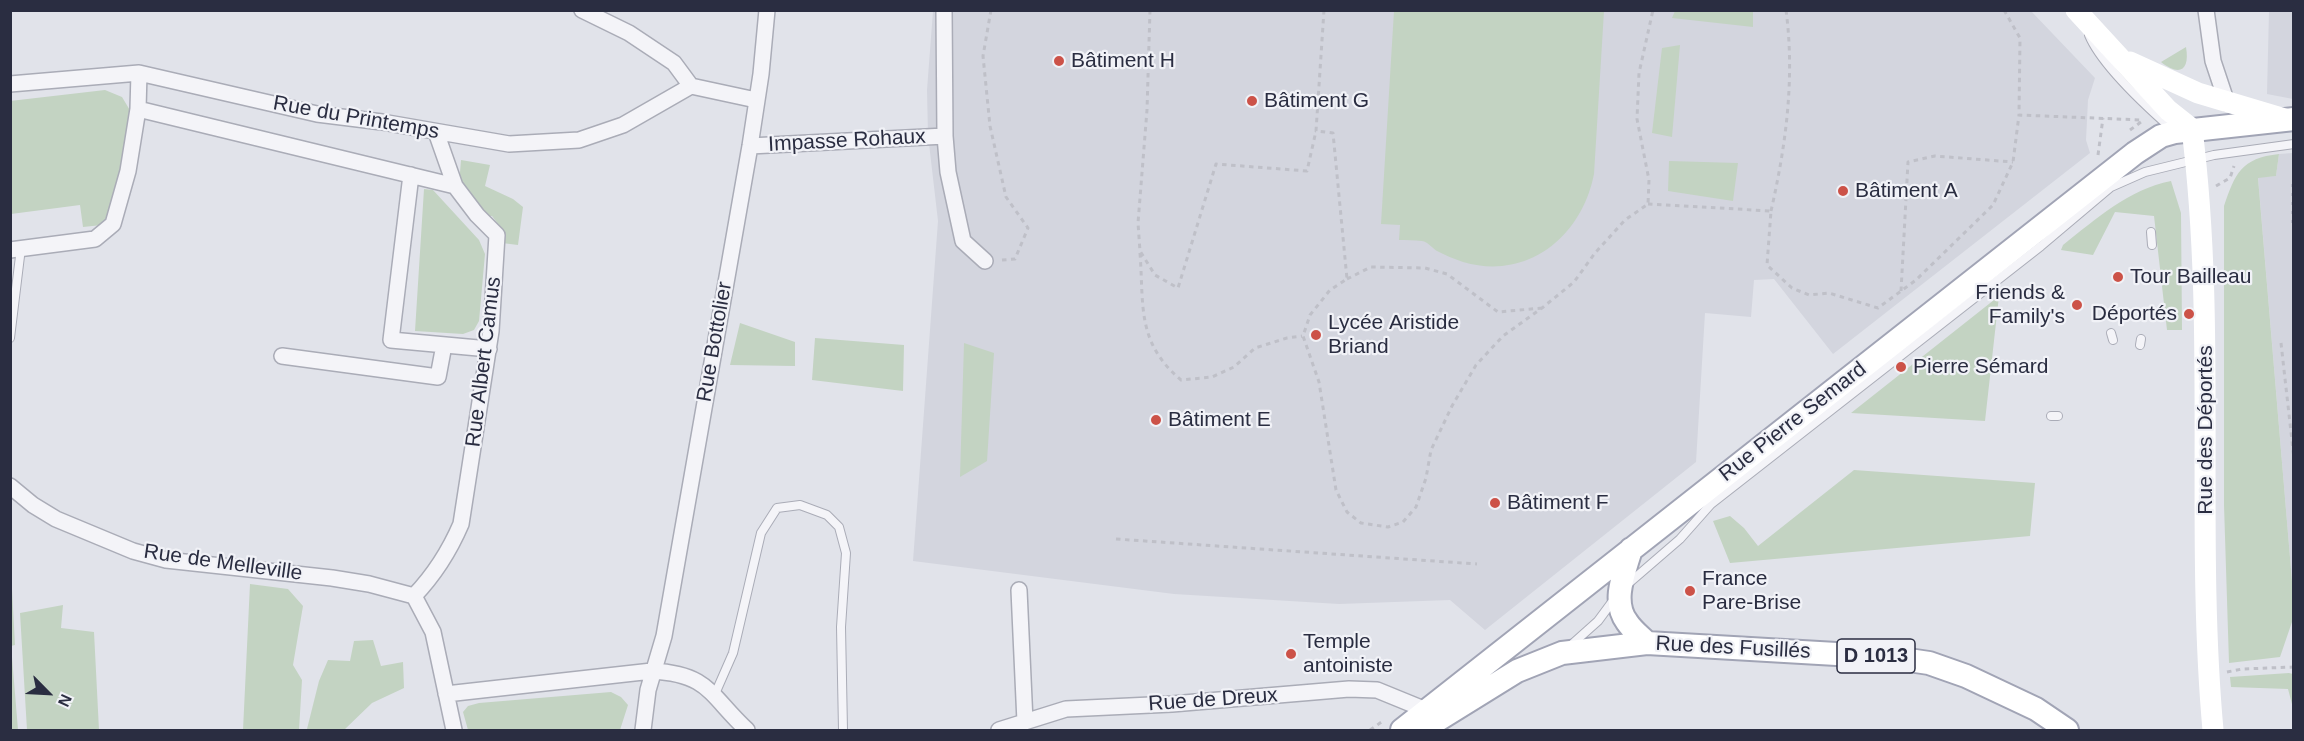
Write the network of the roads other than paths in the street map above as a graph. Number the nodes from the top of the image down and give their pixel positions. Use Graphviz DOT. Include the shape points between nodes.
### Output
graph roads {
  1 [pos="582,10"];
  2 [pos="767,10"];
  3 [pos="944,10"];
  4 [pos="2206,10"];
  5 [pos="2078,13"];
  6 [pos="2121,58"];
  7 [pos="139,73"];
  8 [pos="10,84"];
  9 [pos="691,86"];
  10 [pos="756,100"];
  11 [pos="2227,103"];
  12 [pos="138,109"];
  13 [pos="2289,119"];
  14 [pos="436,132"];
  15 [pos="945,136"];
  16 [pos="2184,137"];
  17 [pos="2290,144"];
  18 [pos="750,146"];
  19 [pos="411,175"];
  20 [pos="455,186"];
  21 [pos="2151,232"];
  22 [pos="2152,245"];
  23 [pos="16,249"];
  24 [pos="985,261"];
  25 [pos="10,338"];
  26 [pos="444,345"];
  27 [pos="489,349"];
  28 [pos="282,356"];
  29 [pos="10,486"];
  30 [pos="1631,549"];
  31 [pos="1019,590"];
  32 [pos="1619,593"];
  33 [pos="414,596"];
  34 [pos="1647,643"];
  35 [pos="1562,653"];
  36 [pos="652,671"];
  37 [pos="446,694"];
  38 [pos="715,694"];
  39 [pos="1424,720"];
  40 [pos="1025,722"];
  41 [pos="1393,726"];
  42 [pos="454,730"];
  43 [pos="643,730"];
  44 [pos="747,730"];
  45 [pos="843,730"];
  46 [pos="999,730"];
  47 [pos="2067,730"];
  48 [pos="2213,730"];
  1 -- 9 [label="street" via="628,33 674,63"];
  2 -- 10 [label="street, Rue Bottolier"];
  3 -- 15 [label="street, Impasse Rohaux"];
  4 -- 11 [label="street" via="2213,61"];
  5 -- 6 [label="main road"];
  5 -- 16 [label="lane" via="2095,49"];
  6 -- 11 [label="main road"];
  6 -- 16 [label="main road"];
  7 -- 8 [label="street, Rue du Printemps"];
  7 -- 12 [label="street"];
  7 -- 14 [label="street, Rue du Printemps" via="317,114"];
  9 -- 10 [label="street"];
  9 -- 14 [label="street, Rue du Printemps" via="623,125 579,140 509,144"];
  10 -- 18 [label="street, Rue Bottolier"];
  11 -- 13 [label="main road"];
  12 -- 19 [label="street"];
  12 -- 23 [label="street" via="128,171 113,224 95,239"];
  13 -- 16 [label="main road, D 1013"];
  14 -- 20 [label="street, Rue Albert Camus"];
  15 -- 18 [label="street, Impasse Rohaux"];
  15 -- 24 [label="street, Impasse Rohaux" via="948,172 963,241"];
  16 -- 17 [label="lane" via="2232,153"];
  16 -- 30 [label="main road, Rue Pierre Semard / D 1013" via="2135,153"];
  16 -- 32 [label="lane" via="2145,172 2111,187 1711,504 1680,539"];
  16 -- 48 [label="main road, Rue des Déportés" via="2198,189 2205,313 2208,675"];
  18 -- 36 [label="street, Rue Bottolier" via="666,625"];
  19 -- 20 [label="street"];
  19 -- 26 [label="street" via="391,340"];
  20 -- 27 [label="street, Rue Albert Camus" via="497,235"];
  21 -- 22 [label="lane"];
  23 -- 25 [label="lane"];
  26 -- 27 [label="street"];
  26 -- 28 [label="street" via="438,377"];
  27 -- 33 [label="street, Rue Albert Camus" via="461,524 434,574"];
  29 -- 33 [label="street, Rue de Melleville" via="56,519 132,551 166,560 332,578"];
  30 -- 32 [label="main road"];
  30 -- 39 [label="main road, Rue Pierre Semard / D 1013"];
  31 -- 40 [label="street"];
  32 -- 34 [label="main road" via="1623,616"];
  32 -- 35 [label="lane" via="1598,621"];
  33 -- 37 [label="street" via="433,632"];
  34 -- 35 [label="main road, Rue des Fusillés / D 1013"];
  34 -- 47 [label="main road, Rue des Fusillés / D 1013" via="1888,657 1929,663 2036,709"];
  35 -- 39 [label="main road, Rue Pierre Semard / D 1013" via="1517,671"];
  36 -- 37 [label="street"];
  36 -- 38 [label="street" via="688,675"];
  36 -- 43 [label="street, Rue Bottolier"];
  37 -- 42 [label="street"];
  38 -- 44 [label="street"];
  38 -- 45 [label="lane" via="733,653 761,533 777,508 800,505 827,515 839,527 846,553"];
  39 -- 40 [label="street, Rue de Dreux" via="1377,690 1349,689 1066,709"];
  39 -- 41 [label="main road, Rue Pierre Semard / D 1013"];
  40 -- 46 [label="street, Rue de Dreux"];
}
